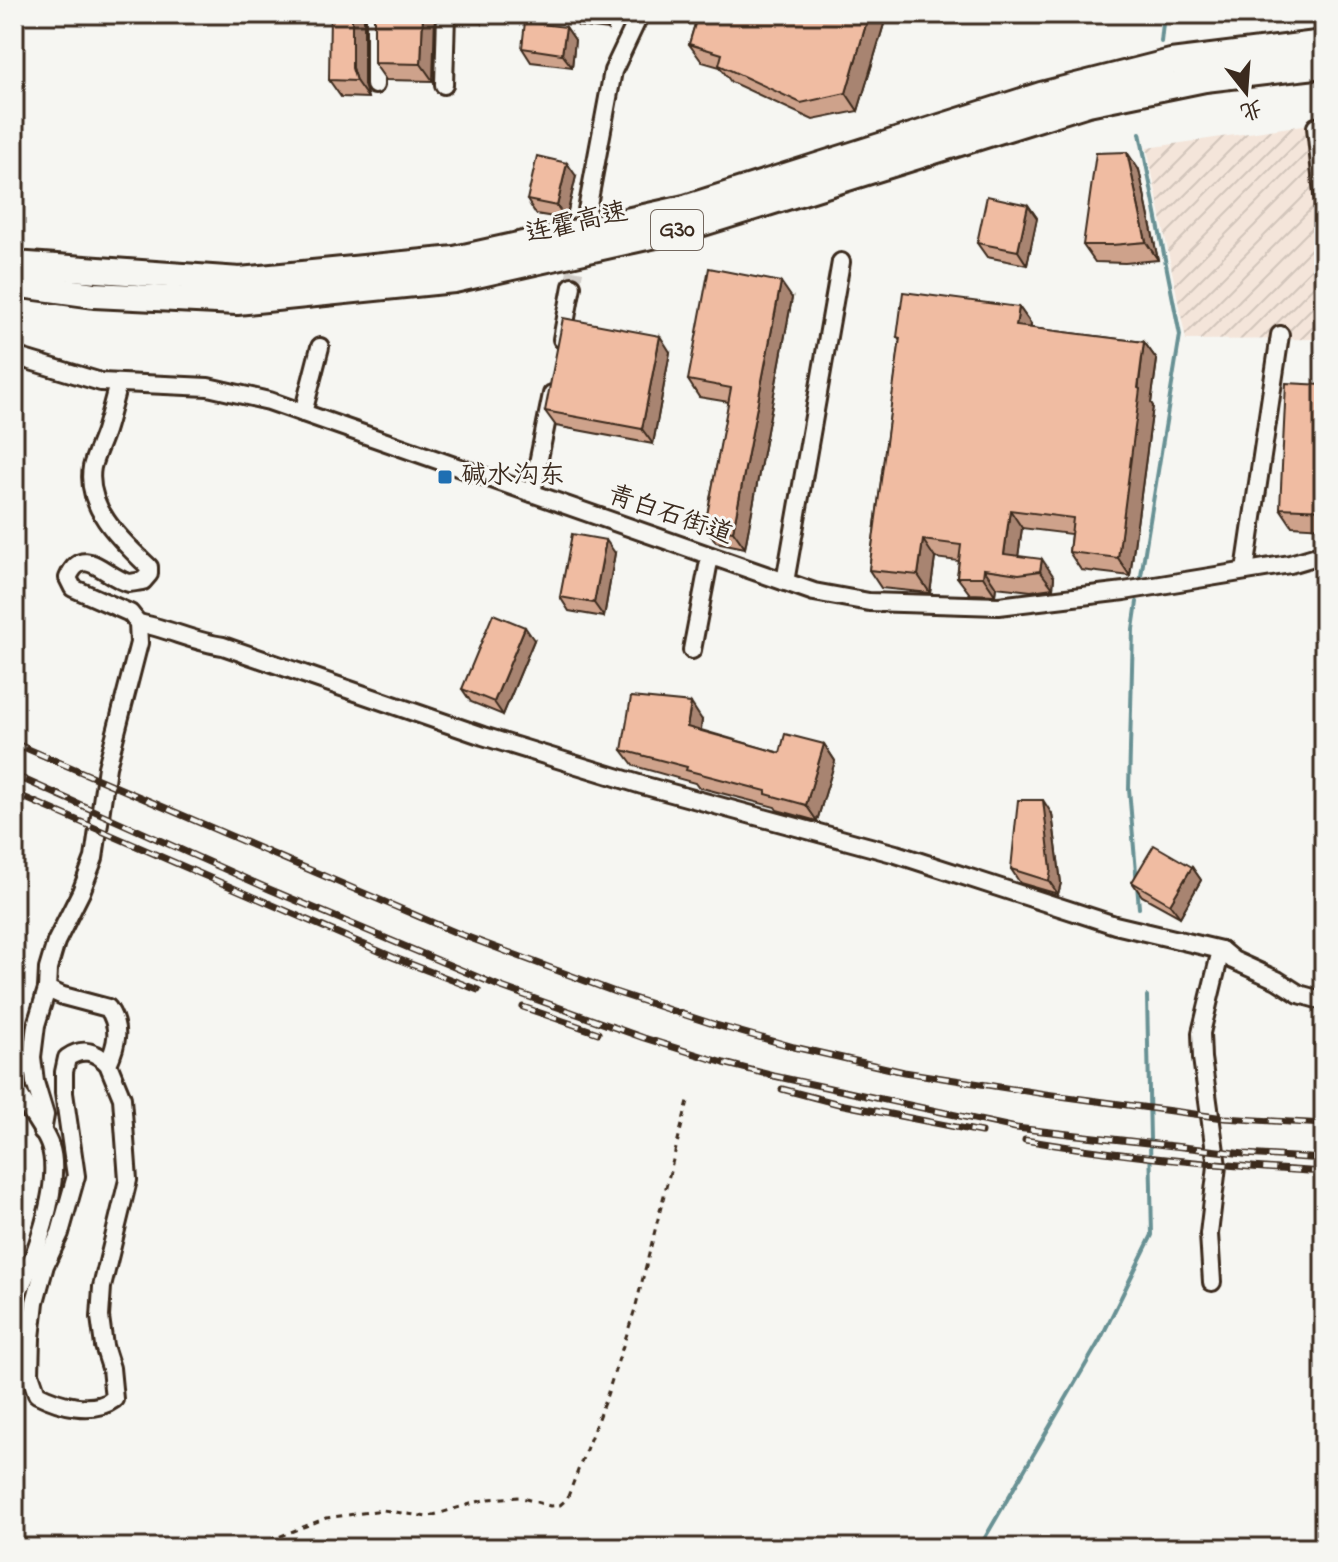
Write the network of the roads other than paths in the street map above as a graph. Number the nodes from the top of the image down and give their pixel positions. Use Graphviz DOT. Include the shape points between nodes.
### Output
graph roads {
  1 [pos="375,14"];
  2 [pos="446,14"];
  3 [pos="640,14"];
  4 [pos="1324,43"];
  5 [pos="1324,65"];
  6 [pos="375,85"];
  7 [pos="444,85"];
  8 [pos="1324,126"];
  9 [pos="1324,204"];
  10 [pos="585,221"];
  11 [pos="841,262"];
  12 [pos="14,264"];
  13 [pos="14,284"];
  14 [pos="572,286"];
  15 [pos="1280,335"];
  16 [pos="320,347"];
  17 [pos="14,356"];
  18 [pos="118,383"];
  19 [pos="303,413"];
  20 [pos="532,493"];
  21 [pos="1324,554"];
  22 [pos="710,556"];
  23 [pos="1245,571"];
  24 [pos="785,582"];
  25 [pos="138,623"];
  26 [pos="692,650"];
  27 [pos="1221,950"];
  28 [pos="47,989"];
  29 [pos="1324,1001"];
  30 [pos="14,1028"];
  31 [pos="108,1064"];
  32 [pos="14,1070"];
  33 [pos="14,1084"];
  34 [pos="42,1132"];
  35 [pos="1212,1282"];
  36 [pos="14,1299"];
  1 -- 6 [label="street"];
  2 -- 7 [label="street"];
  3 -- 10 [label="street" via="613,71"];
  4 -- 12 [label="highway, 连霍高速 / G30" via="1171,62 1041,95 685,208 455,259 240,280"];
  5 -- 13 [label="highway, 连霍高速 / G30" via="1205,79 1088,103 687,228 454,280 237,302 94,295"];
  8 -- 9 [label="street" via="1316,127"];
  11 -- 24 [label="street"];
  14 -- 20 [label="street"];
  15 -- 23 [label="street"];
  16 -- 19 [label="street"];
  17 -- 18 [label="street, 青白石街道"];
  18 -- 19 [label="street, 青白石街道" via="208,387"];
  18 -- 25 [label="street" via="92,468 93,488 104,517 149,567 149,574 130,583 88,561 76,564 68,578 73,588 130,613"];
  19 -- 20 [label="street, 青白石街道"];
  20 -- 22 [label="street, 青白石街道"];
  21 -- 23 [label="street, 青白石街道"];
  22 -- 24 [label="street, 青白石街道"];
  22 -- 26 [label="street"];
  23 -- 24 [label="street, 青白石街道" via="999,606 869,602"];
  25 -- 27 [label="street" via="223,646 642,785 896,854 1115,925"];
  25 -- 28 [label="street" via="139,643 107,767 94,858 56,942"];
  27 -- 29 [label="street" via="1299,994"];
  27 -- 35 [label="street" via="1201,1033 1217,1166 1209,1234"];
  28 -- 31 [label="street" via="108,1008 116,1031"];
  28 -- 34 [label="street" via="32,1057 45,1115"];
  30 -- 32 [label="street"];
  31 -- 31 [label="street" via="122,1098 128,1180 102,1287 100,1317 114,1399 85,1408 37,1394 30,1374 31,1338 45,1265 76,1176 64,1093 67,1058 87,1052"];
  33 -- 34 [label="street"];
  34 -- 36 [label="street" via="50,1146 54,1176 45,1220"];
}
